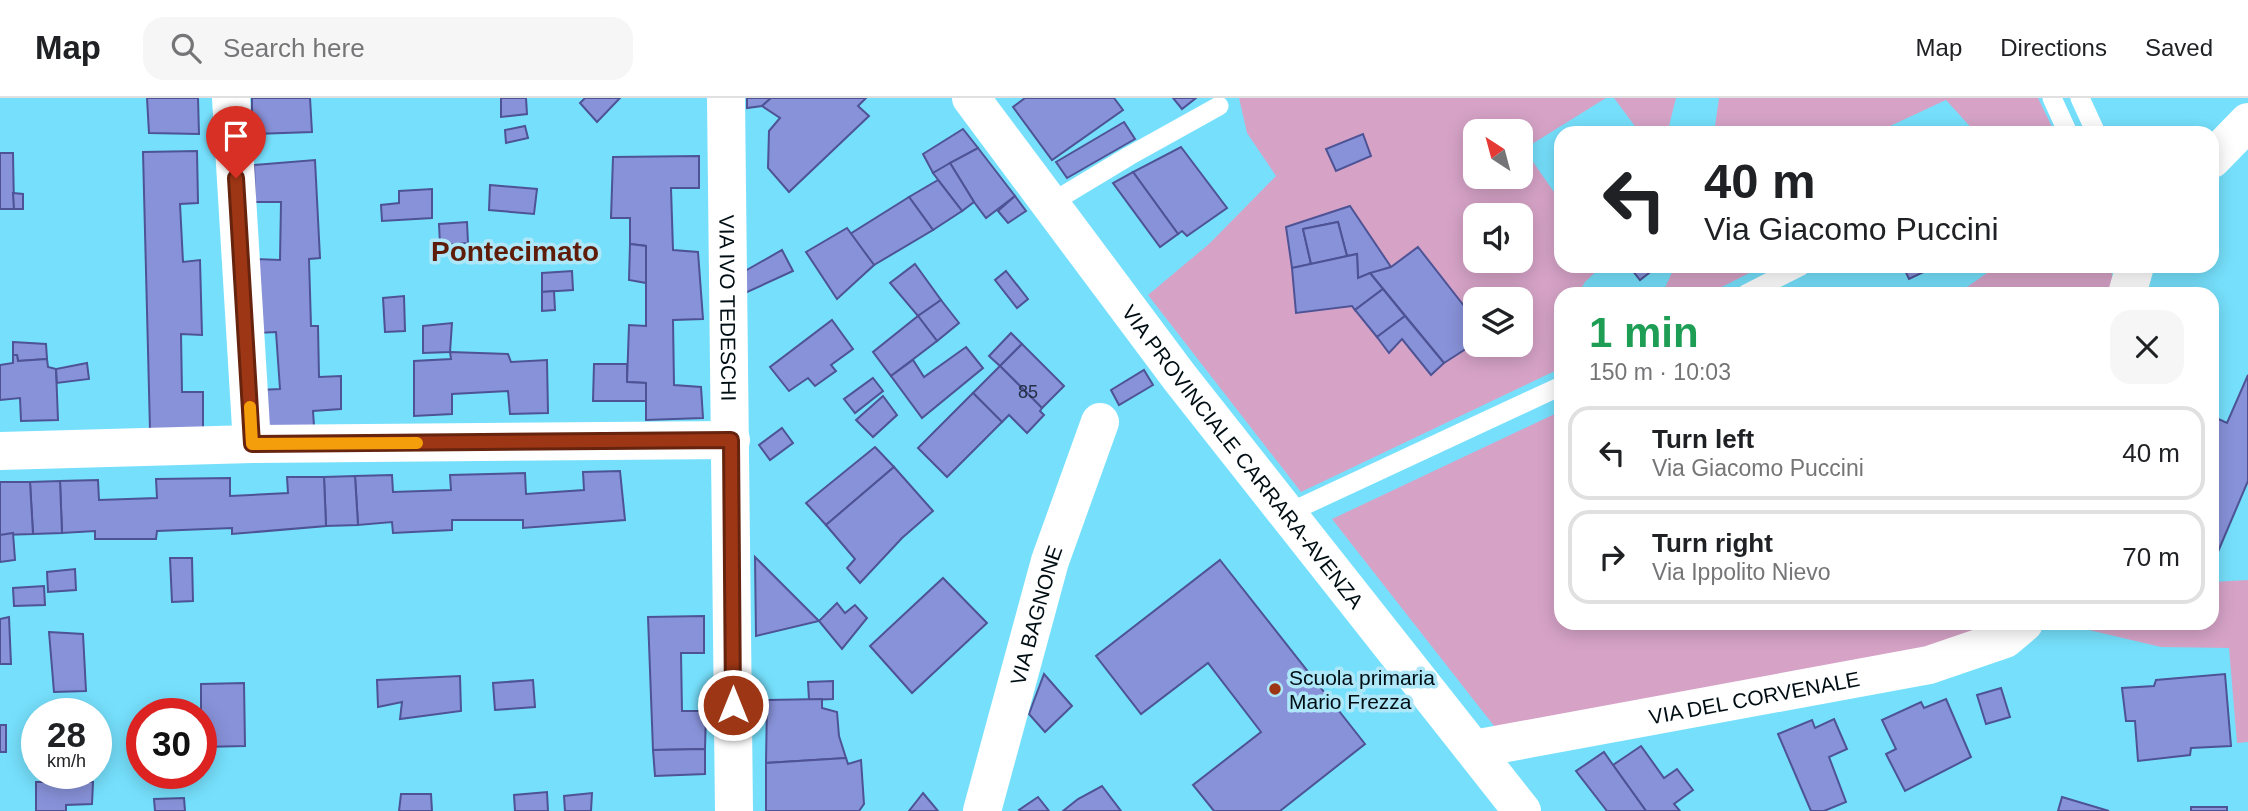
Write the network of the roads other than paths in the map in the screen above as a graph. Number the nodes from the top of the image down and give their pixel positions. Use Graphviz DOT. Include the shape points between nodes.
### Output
graph roads {
  1 [pos="231,98"];
  2 [pos="726,98"];
  3 [pos="971,98"];
  4 [pos="2052,98"];
  5 [pos="2080,98"];
  6 [pos="1219,106"];
  7 [pos="2248,122"];
  8 [pos="2065,126"];
  9 [pos="2093,126"];
  10 [pos="2219,152"];
  11 [pos="1051,203"];
  12 [pos="1787,273"];
  13 [pos="1760,287"];
  14 [pos="1554,389"];
  15 [pos="1100,422"];
  16 [pos="731,440"];
  17 [pos="252,444"];
  18 [pos="0,450"];
  19 [pos="1288,513"];
  20 [pos="2016,630"];
  21 [pos="1474,749"];
  22 [pos="734,811"];
  23 [pos="982,811"];
  24 [pos="1522,811"];
  1 -- 17 [label="street"];
  2 -- 16 [label="street, VIA IVO TEDESCHI"];
  3 -- 11 [label="street, VIA PROVINCIALE CARRARA-AVENZA"];
  4 -- 8 [label="lane"];
  5 -- 9 [label="lane"];
  6 -- 11 [label="lane"];
  7 -- 10 [label="street"];
  11 -- 19 [label="street, VIA PROVINCIALE CARRARA-AVENZA" via="1180,378"];
  12 -- 13 [label="lane"];
  14 -- 19 [label="lane"];
  15 -- 23 [label="street, VIA BAGNONE" via="1050,561"];
  16 -- 17 [label="street"];
  16 -- 22 [label="street, VIA IVO TEDESCHI"];
  17 -- 18 [label="street"];
  19 -- 21 [label="street, VIA PROVINCIALE CARRARA-AVENZA"];
  20 -- 21 [label="street, VIA DEL CORVENALE" via="2005,639 1929,665"];
  21 -- 24 [label="street, VIA PROVINCIALE CARRARA-AVENZA"];
}
